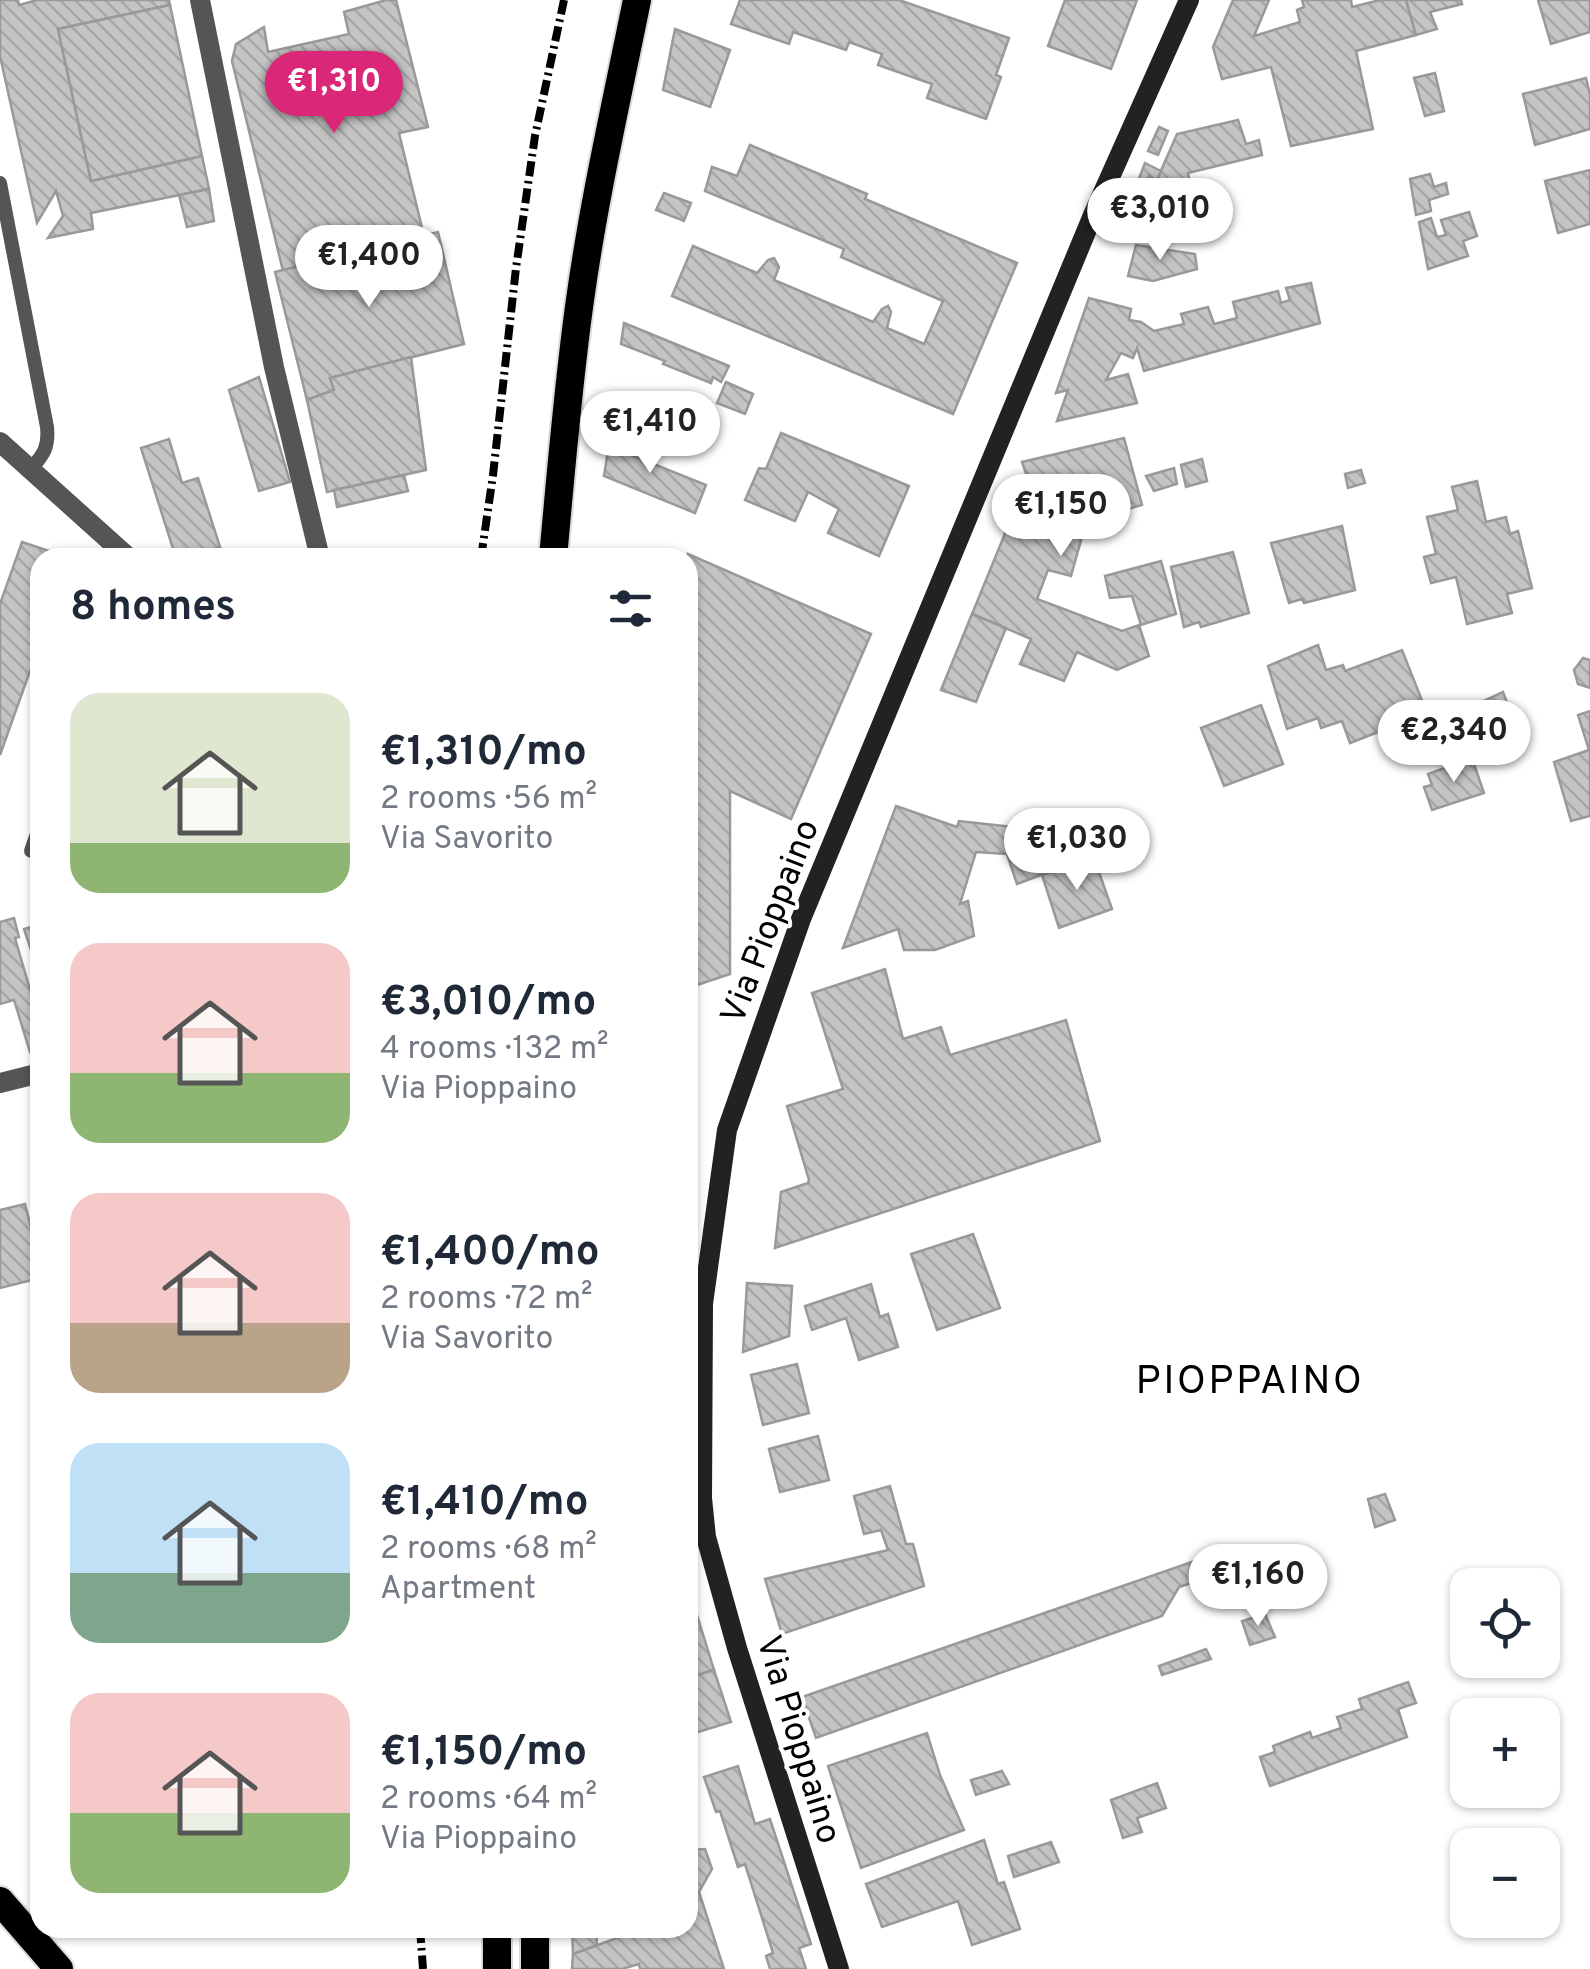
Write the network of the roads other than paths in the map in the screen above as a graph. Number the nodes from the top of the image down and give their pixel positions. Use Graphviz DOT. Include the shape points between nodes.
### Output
graph roads {
  1 [pos="200,0"];
  2 [pos="638,0"];
  3 [pos="1189,0"];
  4 [pos="0,183"];
  5 [pos="0,442"];
  6 [pos="31,469"];
  7 [pos="119,548"];
  8 [pos="318,548"];
  9 [pos="554,548"];
  10 [pos="30,1079"];
  11 [pos="0,1084"];
  12 [pos="698,1415"];
  13 [pos="698,1509"];
  14 [pos="0,1901"];
  15 [pos="30,1936"];
  16 [pos="32,1938"];
  17 [pos="497,1938"];
  18 [pos="535,1938"];
  19 [pos="59,1969"];
  20 [pos="497,1969"];
  21 [pos="535,1969"];
  22 [pos="838,1969"];
  1 -- 8 [label="street"];
  2 -- 9 [label="highway" via="580,297"];
  3 -- 12 [label="main road, Via Pioppaino" via="802,919 728,1130 702,1304"];
  4 -- 6 [label="lane" via="47,426 46,452"];
  5 -- 6 [label="street"];
  6 -- 7 [label="street"];
  10 -- 11 [label="street"];
  13 -- 22 [label="main road, Via Pioppaino"];
  14 -- 15 [label="highway"];
  16 -- 19 [label="highway"];
  17 -- 20 [label="highway"];
  18 -- 21 [label="highway"];
}
